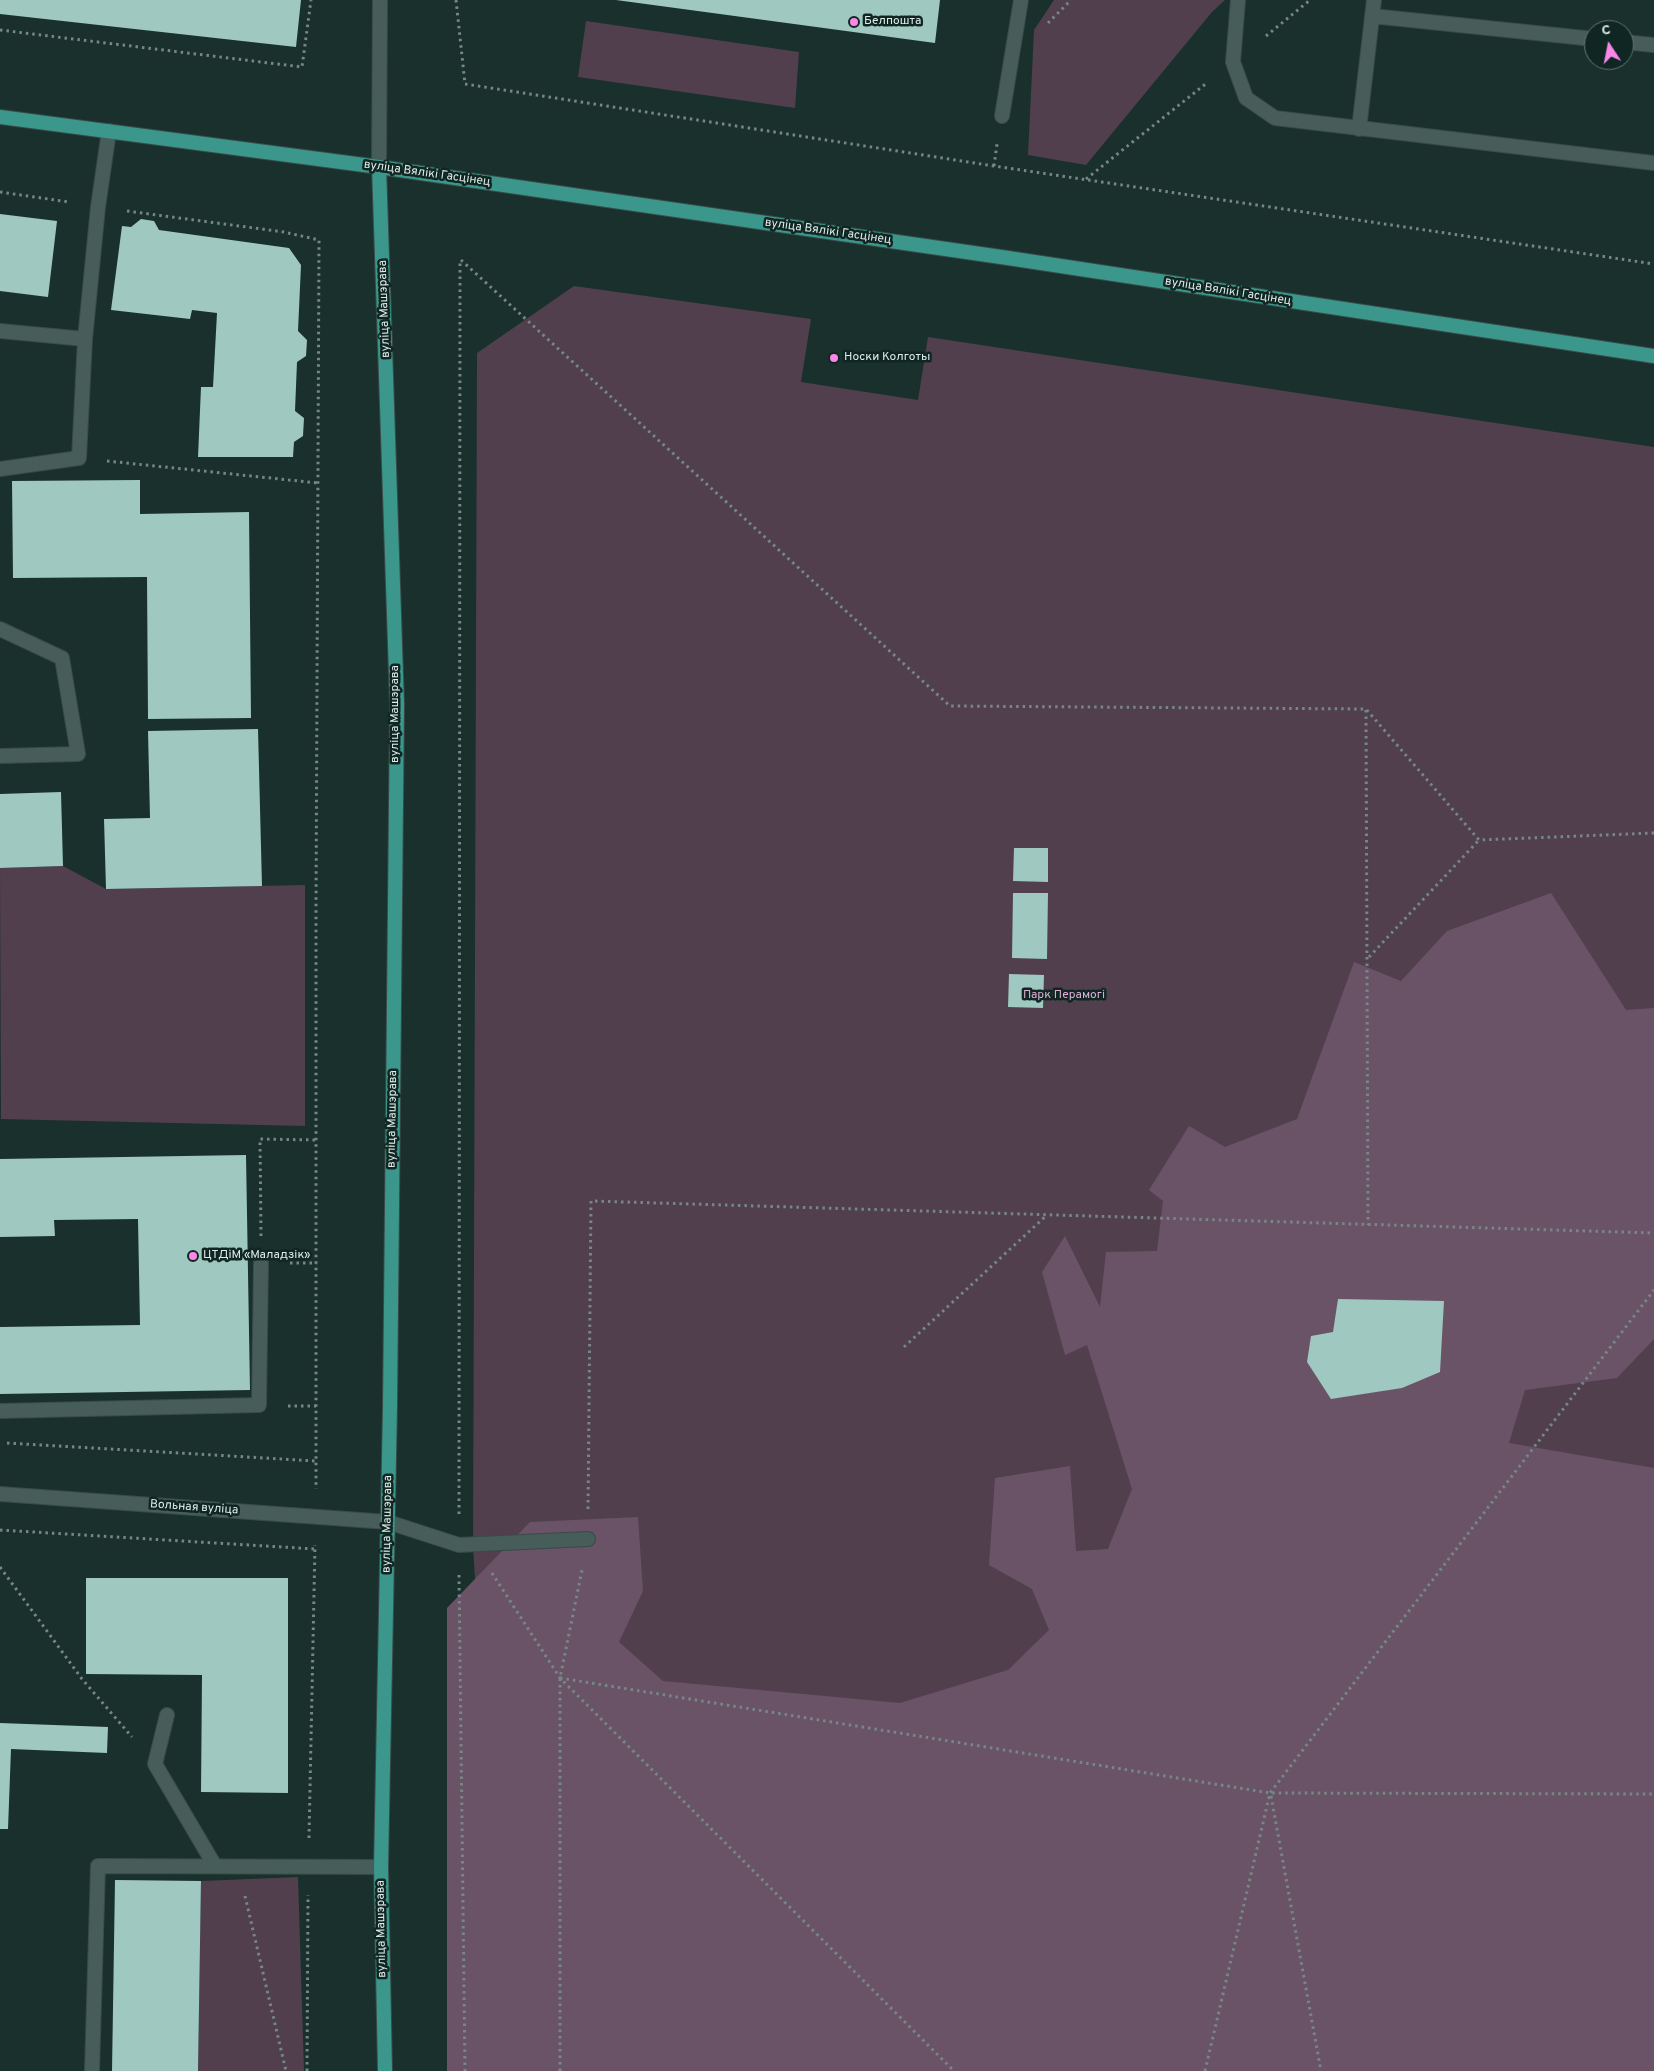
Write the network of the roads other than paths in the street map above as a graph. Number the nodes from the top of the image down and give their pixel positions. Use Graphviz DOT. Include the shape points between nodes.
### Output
graph roads {
  1 [pos="380,0"];
  2 [pos="1021,0"];
  3 [pos="1238,0"];
  4 [pos="1374,0"];
  5 [pos="1372,16"];
  6 [pos="1584,38"];
  7 [pos="1634,43"];
  8 [pos="1654,45"];
  9 [pos="1002,116"];
  10 [pos="0,117"];
  11 [pos="1359,129"];
  12 [pos="109,131"];
  13 [pos="1654,163"];
  14 [pos="380,167"];
  15 [pos="0,331"];
  16 [pos="85,339"];
  17 [pos="1654,356"];
  18 [pos="0,470"];
  19 [pos="0,629"];
  20 [pos="0,756"];
  21 [pos="261,1263"];
  22 [pos="0,1411"];
  23 [pos="0,1494"];
  24 [pos="388,1522"];
  25 [pos="588,1539"];
  26 [pos="167,1715"];
  27 [pos="215,1866"];
  28 [pos="381,1867"];
  29 [pos="92,2071"];
  30 [pos="385,2071"];
  1 -- 14 [label="street"];
  2 -- 9 [label="street"];
  3 -- 11 [label="street" via="1233,62 1246,98 1275,118"];
  4 -- 5 [label="street"];
  5 -- 6 [label="street"];
  5 -- 11 [label="street"];
  7 -- 8 [label="street"];
  10 -- 12 [label="main road, вуліца Вялікі Гасцінец"];
  11 -- 13 [label="street"];
  12 -- 14 [label="main road, вуліца Вялікі Гасцінец"];
  12 -- 16 [label="street"];
  14 -- 17 [label="main road, вуліца Вялікі Гасцінец"];
  14 -- 24 [label="main road, вуліца Машэрава" via="397,704"];
  15 -- 16 [label="street"];
  16 -- 18 [label="street" via="79,458"];
  19 -- 20 [label="street" via="62,658 78,754"];
  21 -- 22 [label="street" via="260,1405"];
  23 -- 24 [label="street, Вольная вуліца"];
  24 -- 25 [label="street, Вольная вуліца" via="459,1545"];
  24 -- 28 [label="main road, вуліца Машэрава"];
  26 -- 27 [label="street" via="155,1764"];
  27 -- 28 [label="street"];
  27 -- 29 [label="street" via="98,1866"];
  28 -- 30 [label="main road, вуліца Машэрава"];
}
